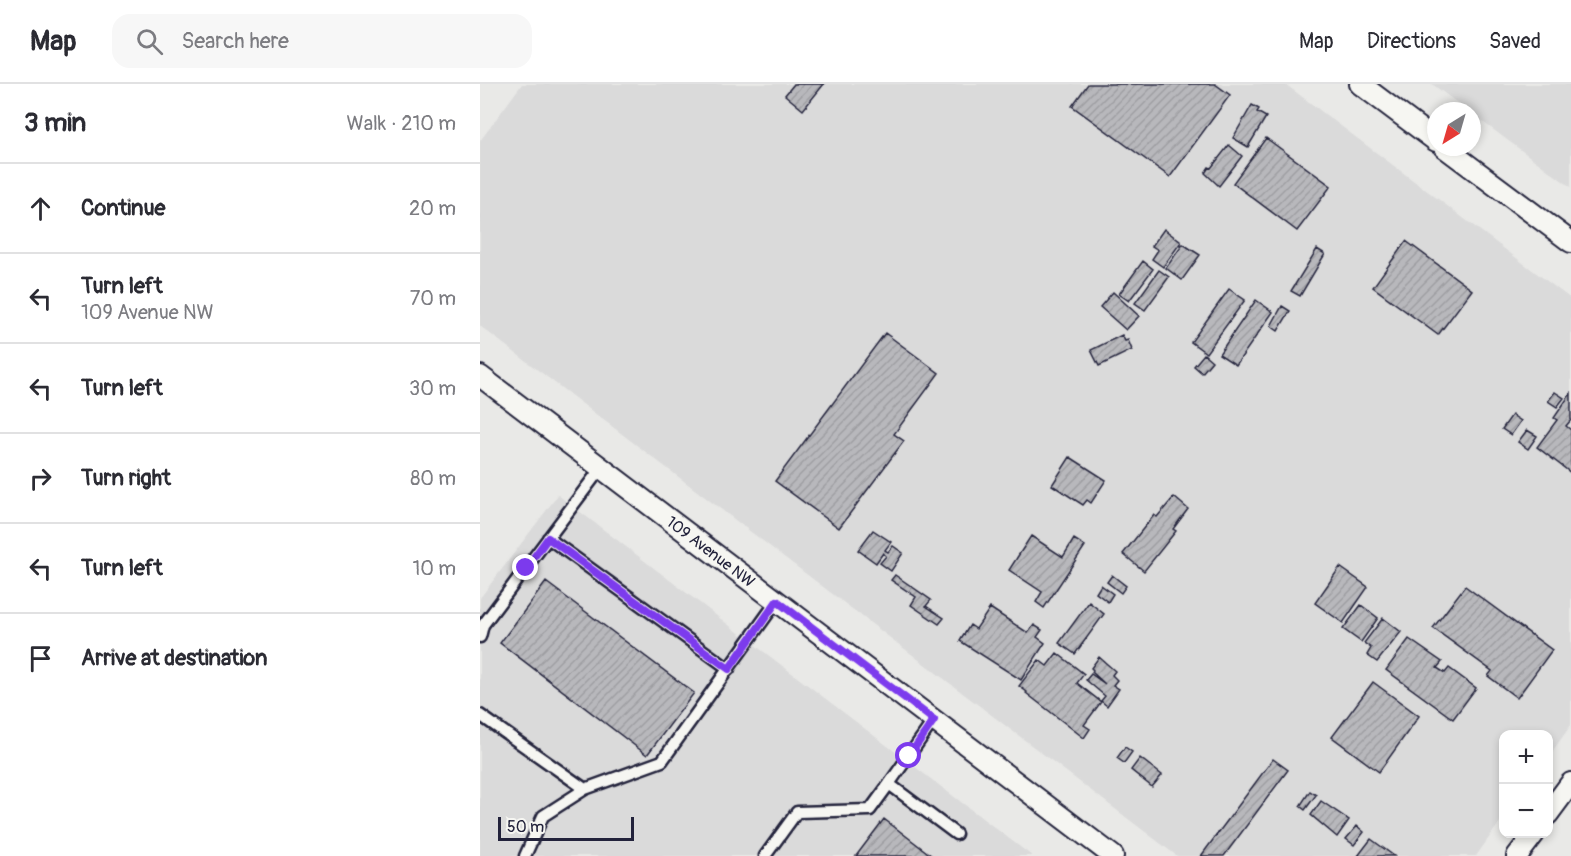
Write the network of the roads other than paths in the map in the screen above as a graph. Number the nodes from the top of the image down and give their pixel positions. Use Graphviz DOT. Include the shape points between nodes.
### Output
graph roads {
  1 [pos="1360,84"];
  2 [pos="1427,134"];
  3 [pos="1456,156"];
  4 [pos="1571,242"];
  5 [pos="480,376"];
  6 [pos="601,468"];
  7 [pos="548,538"];
  8 [pos="777,601"];
  9 [pos="480,637"];
  10 [pos="729,669"];
  11 [pos="480,715"];
  12 [pos="934,720"];
  13 [pos="1571,783"];
  14 [pos="889,784"];
  15 [pos="585,789"];
  16 [pos="1553,807"];
  17 [pos="956,834"];
  18 [pos="525,856"];
  19 [pos="765,856"];
  20 [pos="1113,856"];
  1 -- 2 [label="street"];
  3 -- 4 [label="street"];
  5 -- 6 [label="street, 109 Avenue NW"];
  6 -- 7 [label="lane"];
  6 -- 8 [label="street, 109 Avenue NW"];
  7 -- 9 [label="lane" via="483,625"];
  7 -- 10 [label="lane"];
  8 -- 10 [label="lane"];
  8 -- 12 [label="street, 109 Avenue NW"];
  10 -- 15 [label="lane" via="662,761"];
  11 -- 15 [label="lane"];
  12 -- 14 [label="lane"];
  12 -- 20 [label="street, 109 Avenue NW"];
  13 -- 16 [label="street"];
  14 -- 17 [label="lane"];
  14 -- 19 [label="lane" via="870,810 797,812"];
  15 -- 18 [label="lane" via="543,816"];
}
